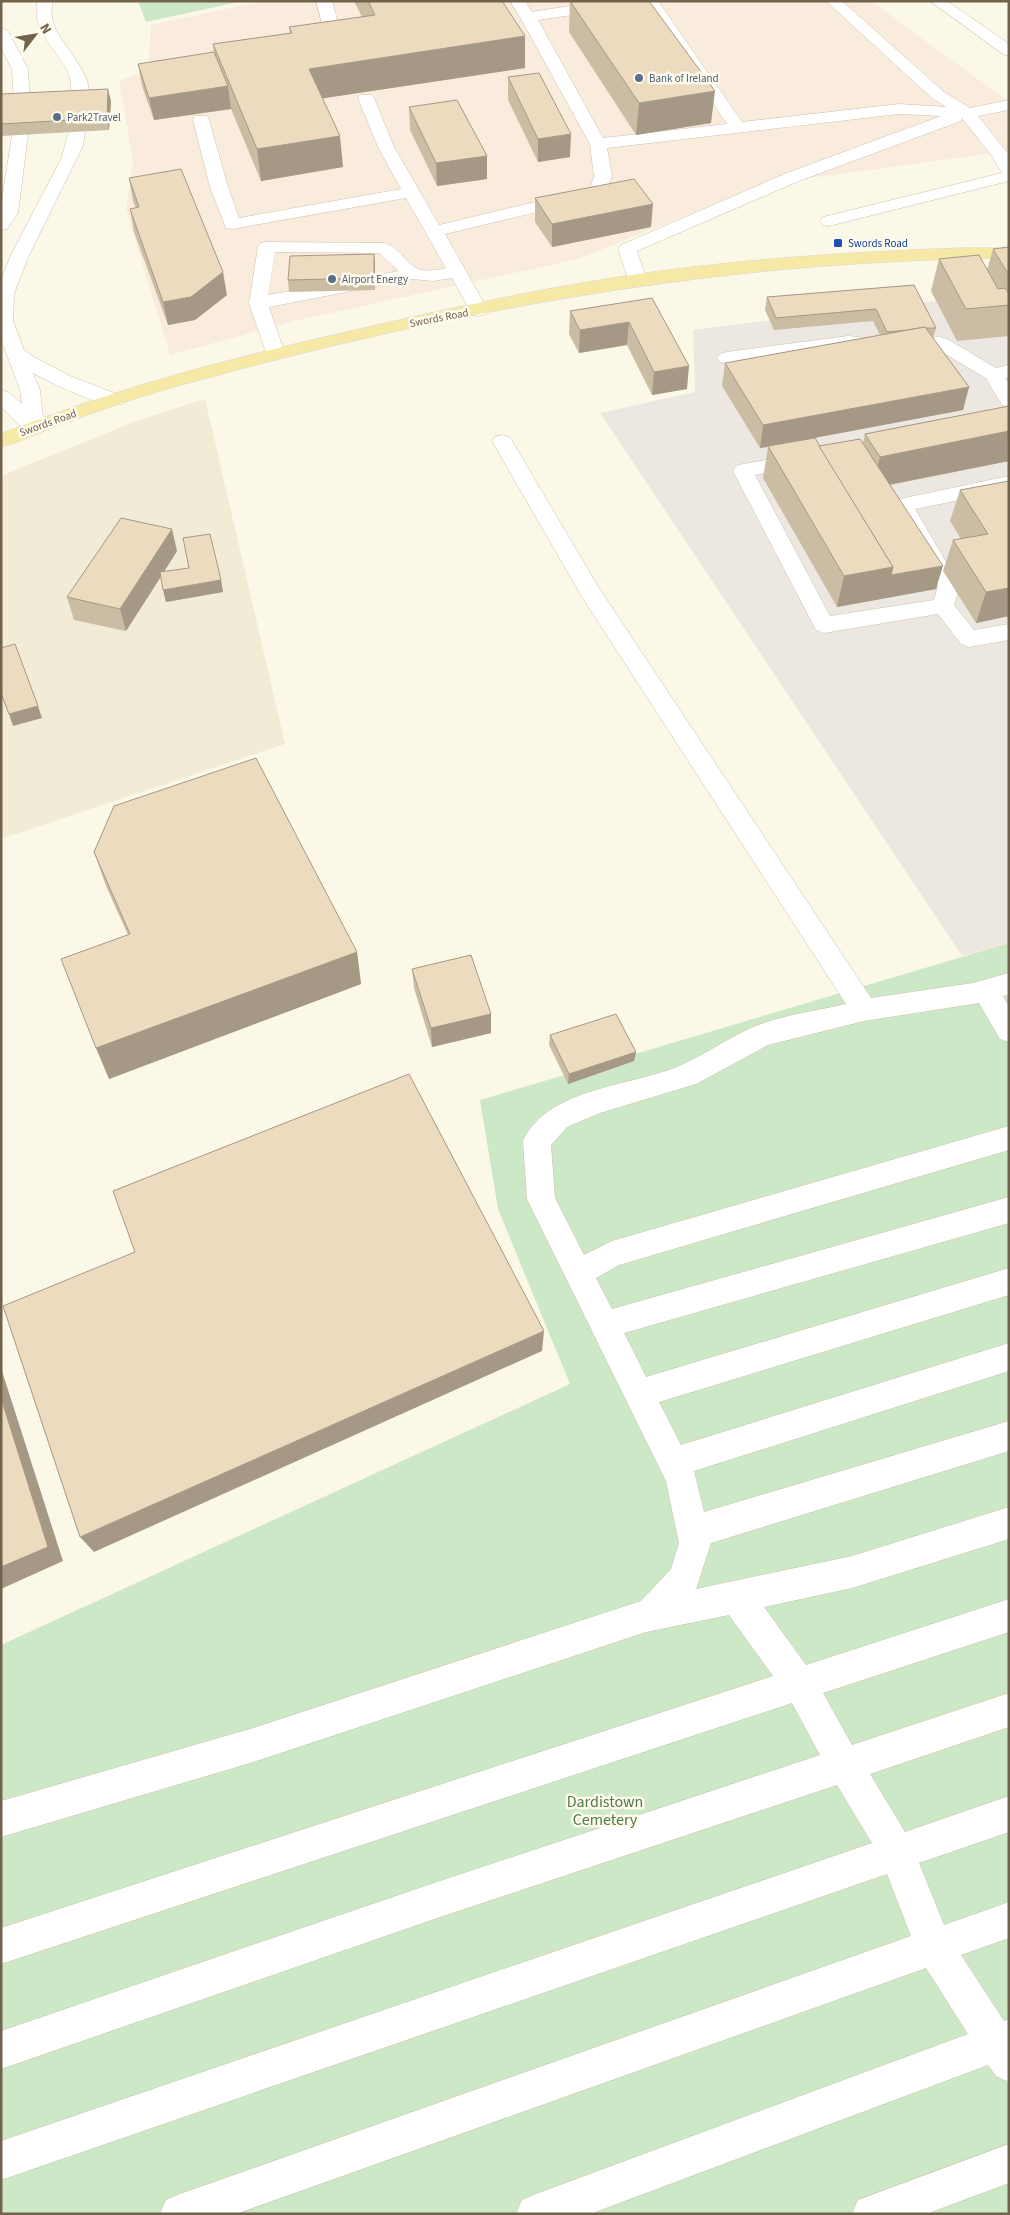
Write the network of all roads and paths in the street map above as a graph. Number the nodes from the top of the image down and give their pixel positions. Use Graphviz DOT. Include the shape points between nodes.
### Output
graph roads {
  1 [pos="45,1"];
  2 [pos="324,1"];
  3 [pos="517,1"];
  4 [pos="650,1"];
  5 [pos="833,1"];
  6 [pos="936,1"];
  7 [pos="625,3"];
  8 [pos="528,17"];
  9 [pos="1,33"];
  10 [pos="334,38"];
  11 [pos="1009,51"];
  12 [pos="366,98"];
  13 [pos="79,102"];
  14 [pos="22,105"];
  15 [pos="1009,105"];
  16 [pos="967,113"];
  17 [pos="201,120"];
  18 [pos="738,128"];
  19 [pos="76,132"];
  20 [pos="20,135"];
  21 [pos="598,144"];
  22 [pos="1009,171"];
  23 [pos="1009,176"];
  24 [pos="412,192"];
  25 [pos="829,221"];
  26 [pos="1,225"];
  27 [pos="435,231"];
  28 [pos="1009,253"];
  29 [pos="458,272"];
  30 [pos="413,274"];
  31 [pos="638,281"];
  32 [pos="258,303"];
  33 [pos="479,310"];
  34 [pos="15,352"];
  35 [pos="275,354"];
  36 [pos="727,358"];
  37 [pos="1001,373"];
  38 [pos="1,396"];
  39 [pos="115,400"];
  40 [pos="1006,413"];
  41 [pos="34,426"];
  42 [pos="1,440"];
  43 [pos="502,441"];
  44 [pos="819,456"];
  45 [pos="1009,483"];
  46 [pos="943,606"];
  47 [pos="1009,632"];
  48 [pos="997,987"];
  49 [pos="864,1010"];
  50 [pos="1009,1031"];
  51 [pos="1009,1138"];
  52 [pos="1009,1210"];
  53 [pos="578,1273"];
  54 [pos="1009,1281"];
  55 [pos="604,1325"];
  56 [pos="1009,1357"];
  57 [pos="638,1394"];
  58 [pos="1009,1436"];
  59 [pos="674,1462"];
  60 [pos="1009,1522"];
  61 [pos="693,1532"];
  62 [pos="736,1597"];
  63 [pos="1009,1615"];
  64 [pos="639,1617"];
  65 [pos="799,1683"];
  66 [pos="1009,1710"];
  67 [pos="844,1764"];
  68 [pos="1009,1814"];
  69 [pos="1,1819"];
  70 [pos="897,1852"];
  71 [pos="1009,1920"];
  72 [pos="1,1946"];
  73 [pos="934,1946"];
  74 [pos="1005,2048"];
  75 [pos="1,2050"];
  76 [pos="1,2161"];
  77 [pos="1009,2163"];
  78 [pos="180,2214"];
  79 [pos="536,2214"];
  80 [pos="872,2214"];
  1 -- 13 [label="street" via="44,20 50,36 78,77"];
  2 -- 10 [label="street"];
  3 -- 8 [label="street"];
  4 -- 18 [label="street"];
  5 -- 16 [label="street" via="938,95"];
  6 -- 11 [label="street"];
  7 -- 8 [label="street"];
  8 -- 21 [label="street"];
  9 -- 14 [label="street" via="20,69"];
  12 -- 24 [label="street" via="386,147"];
  15 -- 16 [label="street"];
  16 -- 18 [label="street" via="899,110"];
  16 -- 22 [label="street"];
  16 -- 31 [label="street" via="793,177 627,248"];
  17 -- 24 [label="street" via="232,224"];
  18 -- 21 [label="street"];
  19 -- 34 [label="street" via="70,159 20,255 4,294 4,321"];
  20 -- 26 [label="street" via="9,213"];
  21 -- 27 [label="street" via="603,176 598,192"];
  23 -- 25 [label="street"];
  24 -- 27 [label="street"];
  27 -- 29 [label="street"];
  28 -- 31 [label="main road, Swords Road" via="835,260"];
  29 -- 30 [label="street" via="433,276"];
  29 -- 33 [label="street"];
  30 -- 32 [label="street"];
  30 -- 32 [label="street" via="384,248 266,248"];
  31 -- 33 [label="main road, Swords Road"];
  32 -- 35 [label="street"];
  33 -- 35 [label="main road, Swords Road"];
  34 -- 39 [label="street" via="38,370 58,380"];
  34 -- 41 [label="street" via="30,390"];
  35 -- 39 [label="main road, Swords Road"];
  36 -- 37 [label="street" via="848,342 894,347 940,343"];
  37 -- 40 [label="street"];
  38 -- 41 [label="street"];
  39 -- 41 [label="main road, Swords Road"];
  41 -- 42 [label="main road, Swords Road"];
  43 -- 49 [label="street" via="590,592"];
  44 -- 46 [label="street" via="743,471 824,625"];
  45 -- 46 [label="street" via="902,505 949,586"];
  46 -- 47 [label="street" via="969,640"];
  48 -- 49 [label="street" via="973,994"];
  48 -- 50 [label="street"];
  49 -- 53 [label="street" via="762,1035 686,1076 594,1103 557,1119 537,1141 541,1198"];
  51 -- 53 [label="street" via="612,1254"];
  52 -- 55 [label="street"];
  53 -- 55 [label="street"];
  54 -- 57 [label="street"];
  55 -- 57 [label="street"];
  56 -- 59 [label="street"];
  57 -- 59 [label="street"];
  58 -- 61 [label="street"];
  59 -- 61 [label="street" via="681,1478"];
  60 -- 62 [label="street" via="852,1572"];
  61 -- 64 [label="street" via="695,1543 684,1579 651,1614"];
  62 -- 64 [label="street"];
  62 -- 65 [label="street"];
  63 -- 65 [label="street"];
  64 -- 69 [label="street" via="250,1746"];
  65 -- 67 [label="street"];
  65 -- 72 [label="street"];
  66 -- 67 [label="street"];
  67 -- 70 [label="street"];
  67 -- 75 [label="street"];
  68 -- 70 [label="street"];
  70 -- 73 [label="street"];
  70 -- 76 [label="street"];
  71 -- 73 [label="street"];
  73 -- 74 [label="street"];
  73 -- 78 [label="street"];
  74 -- 79 [label="street"];
  77 -- 80 [label="street"];
}
